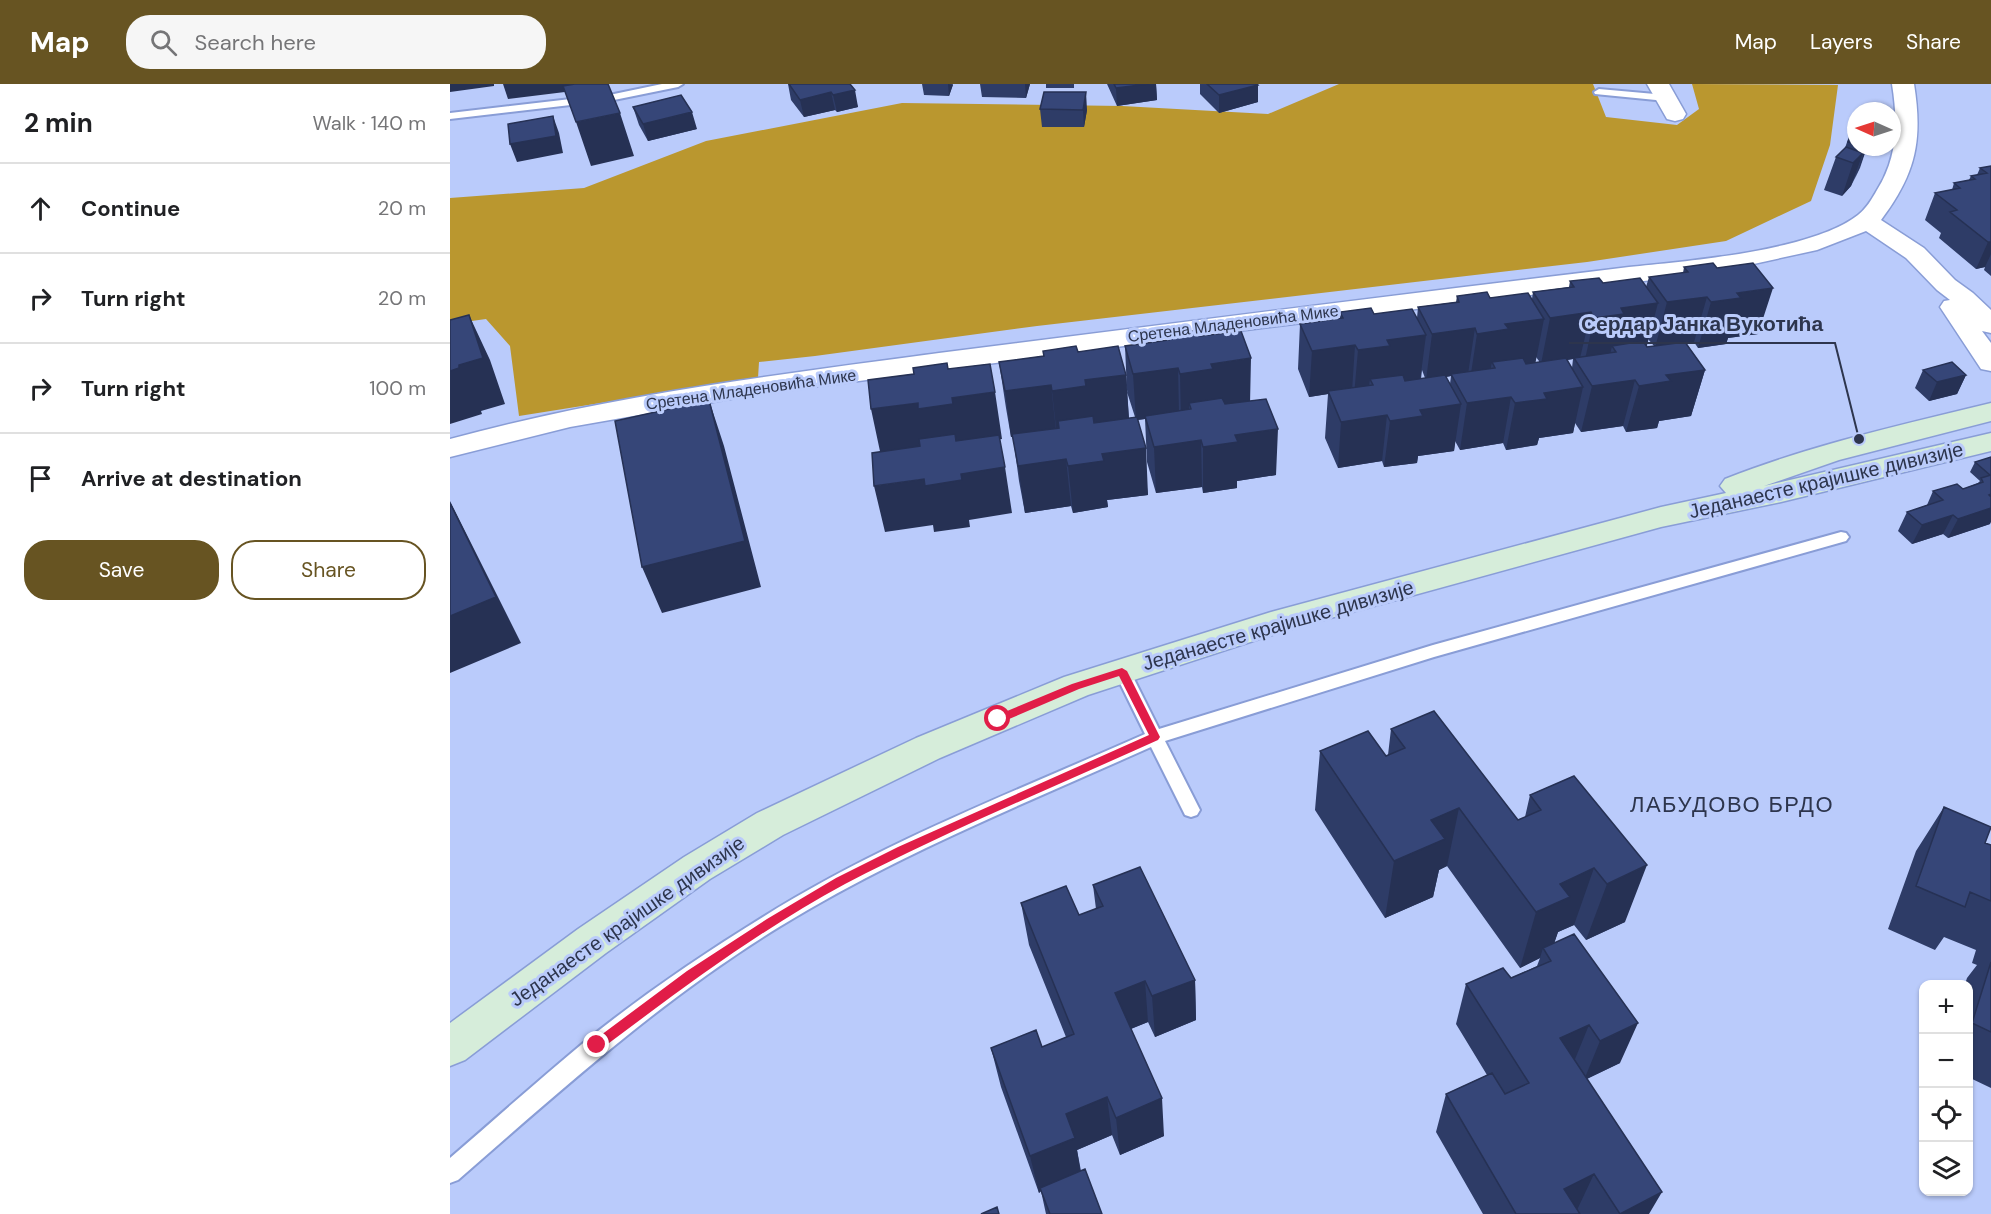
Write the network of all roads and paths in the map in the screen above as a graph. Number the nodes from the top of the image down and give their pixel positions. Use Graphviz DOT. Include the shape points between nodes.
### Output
graph roads {
  1 [pos="678,84"];
  2 [pos="1903,84"];
  3 [pos="1599,92"];
  4 [pos="1666,99"];
  5 [pos="450,116"];
  6 [pos="1867,221"];
  7 [pos="1946,285"];
  8 [pos="1991,325"];
  9 [pos="1991,363"];
  10 [pos="1991,412"];
  11 [pos="1991,442"];
  12 [pos="450,447"];
  13 [pos="1661,517"];
  14 [pos="1840,537"];
  15 [pos="1122,671"];
  16 [pos="1155,737"];
  17 [pos="1191,810"];
  18 [pos="450,1047"];
  19 [pos="450,1172"];
  1 -- 5 [label="lane" via="614,97"];
  2 -- 6 [label="street" via="1909,129 1906,153 1896,180"];
  3 -- 4 [label="lane"];
  6 -- 7 [label="street" via="1915,253"];
  6 -- 12 [label="street, Сретена Младеновића Мике" via="1828,237 1724,264 1073,343 686,398 532,426"];
  7 -- 8 [label="street" via="1965,297"];
  7 -- 9 [label="street" via="1951,304"];
  10 -- 13 [label="street, Једанаесте крајишке дивизије" via="1770,471"];
  11 -- 13 [label="street, Једанаесте крајишке дивизије"];
  13 -- 15 [label="street, Једанаесте крајишке дивизије" via="1281,620"];
  14 -- 16 [label="lane" via="1432,651"];
  15 -- 16 [label="lane"];
  15 -- 18 [label="street, Једанаесте крајишке дивизије" via="1076,686 928,748 770,824 697,868"];
  16 -- 17 [label="lane"];
  16 -- 19 [label="lane" via="902,851 771,922 597,1045"];
}
